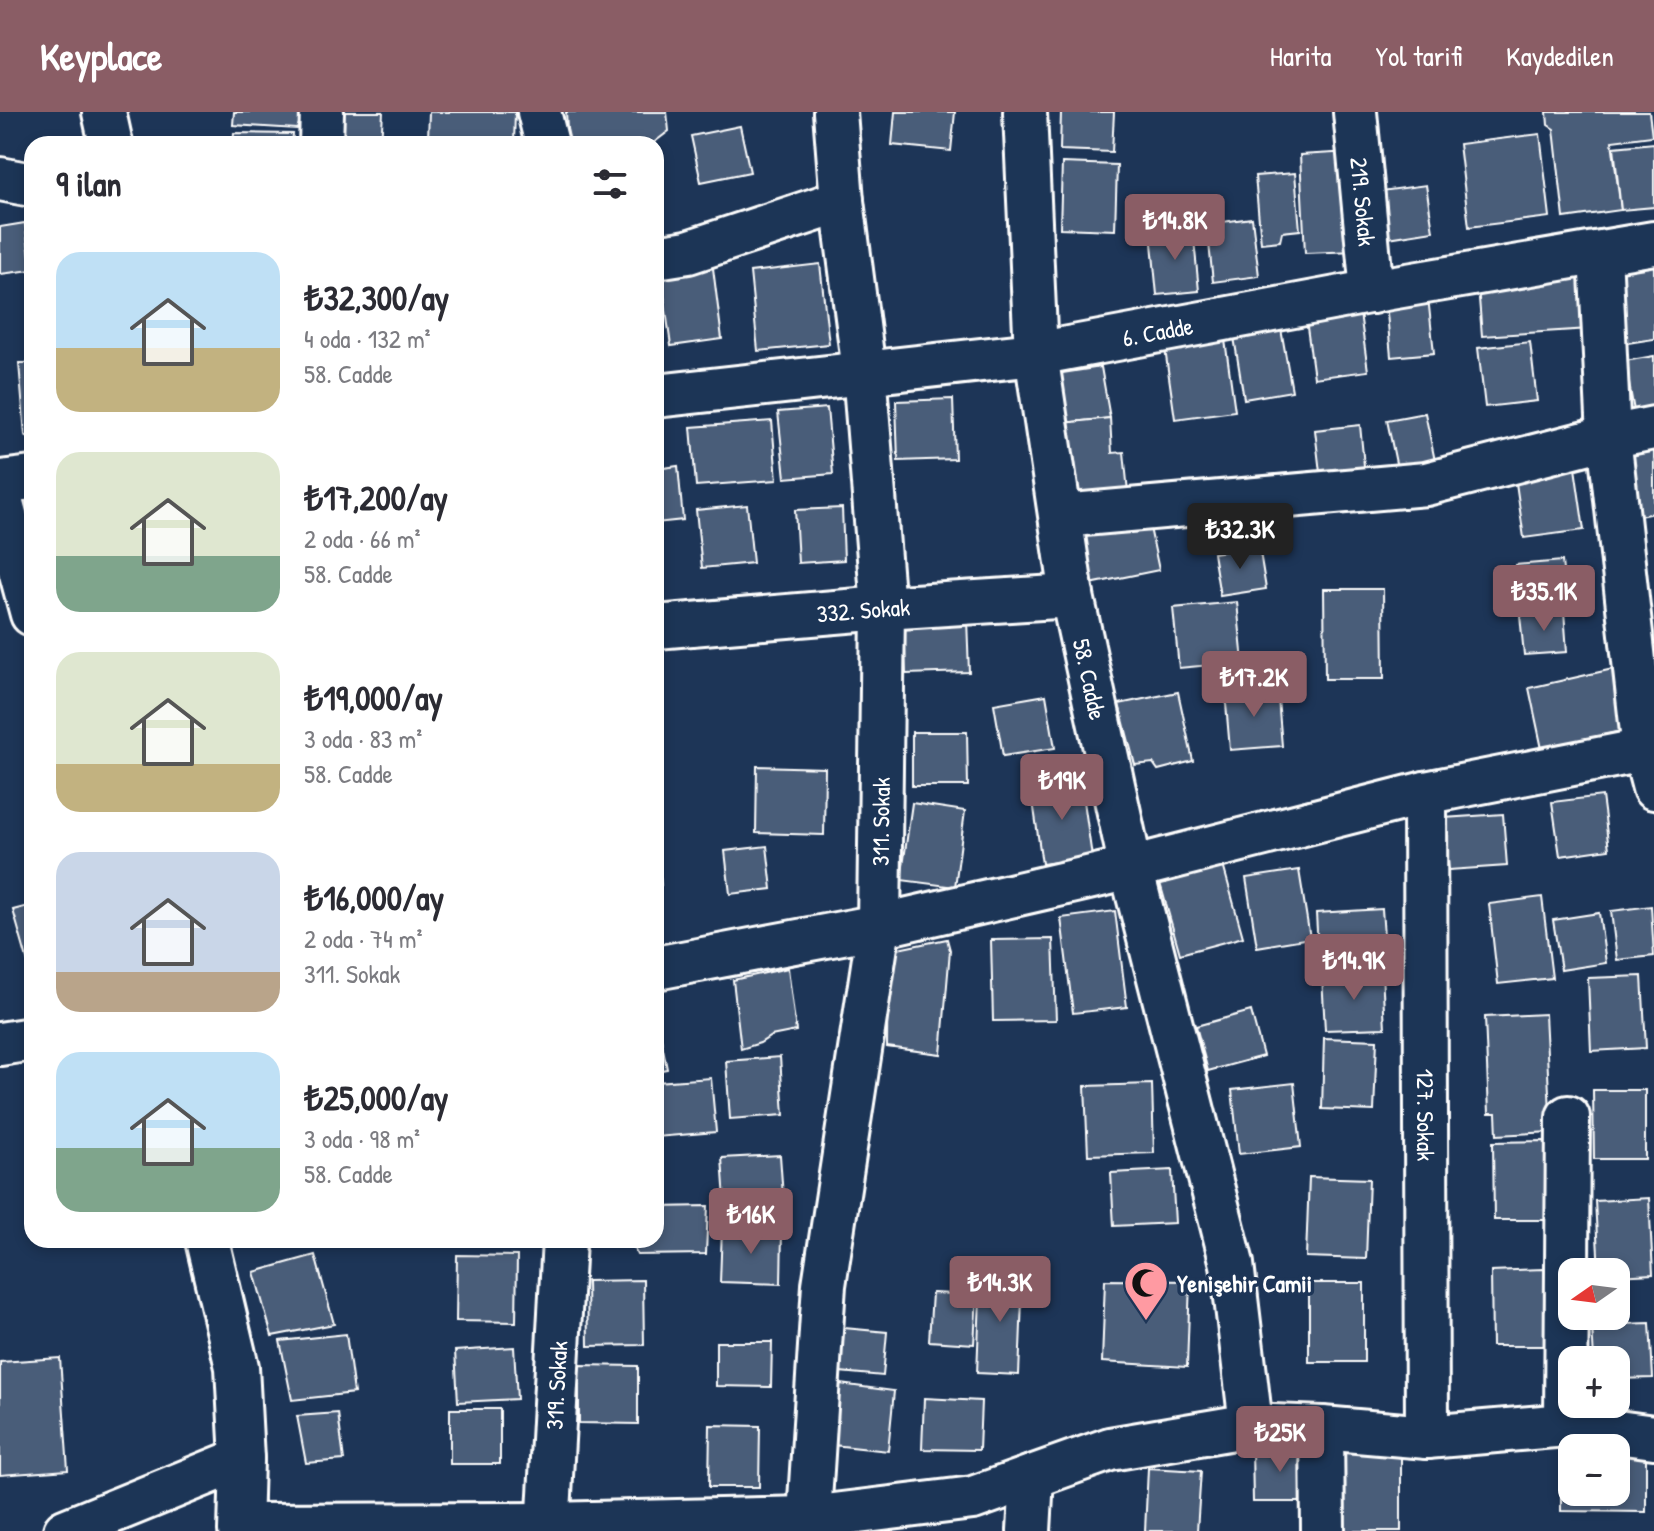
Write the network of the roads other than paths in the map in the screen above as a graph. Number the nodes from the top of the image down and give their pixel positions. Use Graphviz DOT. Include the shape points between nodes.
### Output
graph roads {
  1 [pos="104,112"];
  2 [pos="322,112"];
  3 [pos="539,112"];
  4 [pos="835,112"];
  5 [pos="1025,112"];
  6 [pos="1355,112"];
  7 [pos="109,136"];
  8 [pos="321,136"];
  9 [pos="545,136"];
  10 [pos="0,179"];
  11 [pos="24,184"];
  12 [pos="842,201"];
  13 [pos="1654,243"];
  14 [pos="1600,253"];
  15 [pos="664,256"];
  16 [pos="1372,292"];
  17 [pos="1036,354"];
  18 [pos="864,371"];
  19 [pos="664,395"];
  20 [pos="1654,428"];
  21 [pos="1609,437"];
  22 [pos="24,479"];
  23 [pos="0,482"];
  24 [pos="0,496"];
  25 [pos="1061,516"];
  26 [pos="24,584"];
  27 [pos="1072,596"];
  28 [pos="883,608"];
  29 [pos="664,626"];
  30 [pos="1651,762"];
  31 [pos="1425,793"];
  32 [pos="1131,868"];
  33 [pos="879,926"];
  34 [pos="664,966"];
  35 [pos="24,1040"];
  36 [pos="0,1044"];
  37 [pos="1568,1117"];
  38 [pos="209,1248"];
  39 [pos="564,1248"];
  40 [pos="1251,1425"];
  41 [pos="1566,1425"];
  42 [pos="1322,1428"];
  43 [pos="1427,1437"];
  44 [pos="1654,1437"];
  45 [pos="242,1459"];
  46 [pos="1032,1477"];
  47 [pos="809,1524"];
  48 [pos="240,1528"];
  49 [pos="548,1528"];
  50 [pos="65,1531"];
  51 [pos="1029,1531"];
  52 [pos="1323,1531"];
  1 -- 7 [label="street"];
  2 -- 8 [label="street"];
  3 -- 9 [label="street"];
  4 -- 12 [label="street, 311. Sokak"];
  5 -- 17 [label="street, 58. Cadde"];
  6 -- 16 [label="street, 219. Sokak"];
  10 -- 11 [label="street"];
  12 -- 15 [label="street"];
  12 -- 18 [label="street, 311. Sokak"];
  13 -- 14 [label="street, 6. Cadde"];
  14 -- 16 [label="street, 6. Cadde"];
  14 -- 21 [label="street"];
  16 -- 17 [label="street, 6. Cadde"];
  17 -- 18 [label="street, 6. Cadde"];
  17 -- 25 [label="street, 58. Cadde"];
  18 -- 19 [label="street, 6. Cadde"];
  18 -- 28 [label="street, 311. Sokak"];
  20 -- 21 [label="street"];
  21 -- 25 [label="street" via="1426,484"];
  21 -- 30 [label="street"];
  22 -- 23 [label="street"];
  24 -- 26 [label="street"];
  25 -- 27 [label="street, 58. Cadde"];
  27 -- 28 [label="street, 332. Sokak"];
  27 -- 32 [label="street, 58. Cadde"];
  28 -- 29 [label="street, 332. Sokak"];
  28 -- 33 [label="street, 311. Sokak"];
  30 -- 31 [label="street"];
  31 -- 32 [label="street"];
  31 -- 43 [label="street, 127. Sokak"];
  32 -- 33 [label="street"];
  32 -- 40 [label="street, 58. Cadde" via="1232,1264"];
  33 -- 34 [label="street"];
  33 -- 47 [label="street, 311. Sokak" via="824,1285"];
  35 -- 36 [label="street"];
  37 -- 41 [label="street"];
  38 -- 45 [label="street" via="237,1367"];
  39 -- 49 [label="street, 319. Sokak"];
  40 -- 42 [label="street"];
  40 -- 46 [label="street" via="1110,1449"];
  41 -- 43 [label="street"];
  41 -- 44 [label="street"];
  42 -- 43 [label="street"];
  42 -- 52 [label="street"];
  45 -- 48 [label="street"];
  45 -- 50 [label="street"];
  46 -- 47 [label="street" via="973,1498"];
  46 -- 51 [label="street"];
  47 -- 49 [label="street"];
  48 -- 49 [label="street"];
}
